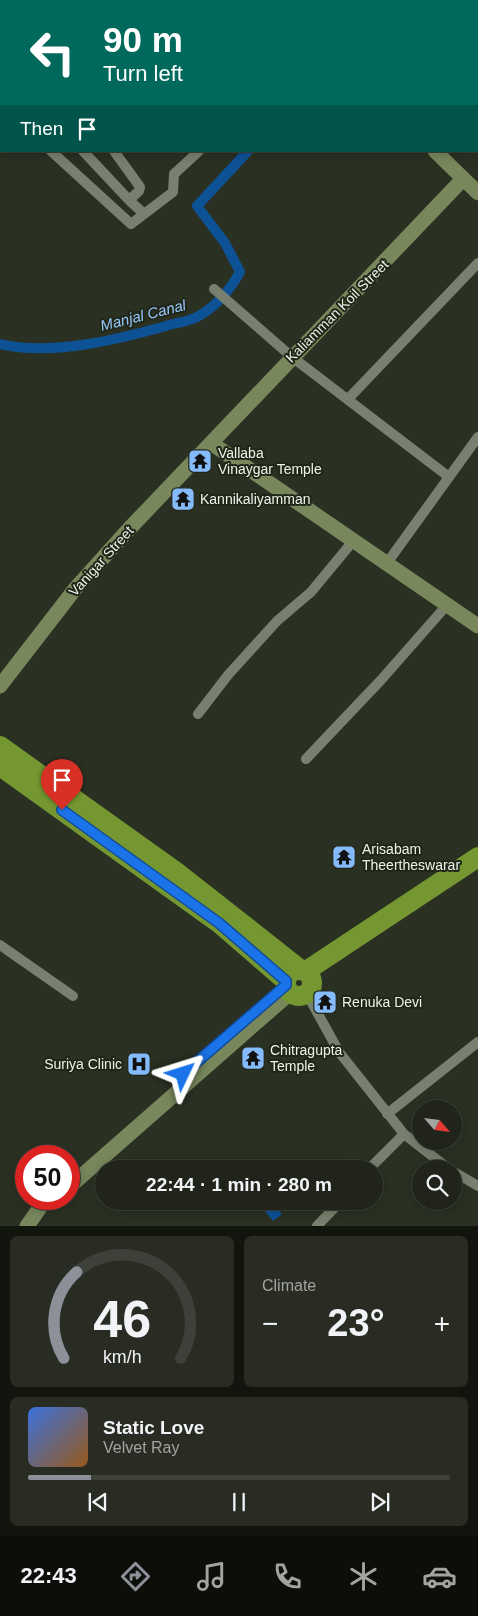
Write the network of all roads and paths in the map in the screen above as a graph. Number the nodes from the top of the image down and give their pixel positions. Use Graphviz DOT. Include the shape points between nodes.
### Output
graph roads {
  1 [pos="52,152"];
  2 [pos="84,152"];
  3 [pos="115,152"];
  4 [pos="436,152"];
  5 [pos="194,154"];
  6 [pos="464,179"];
  7 [pos="478,193"];
  8 [pos="128,200"];
  9 [pos="143,213"];
  10 [pos="478,263"];
  11 [pos="214,289"];
  12 [pos="292,357"];
  13 [pos="348,399"];
  14 [pos="478,437"];
  15 [pos="211,443"];
  16 [pos="449,477"];
  17 [pos="354,540"];
  18 [pos="387,563"];
  19 [pos="447,604"];
  20 [pos="478,626"];
  21 [pos="0,686"];
  22 [pos="198,714"];
  23 [pos="0,746"];
  24 [pos="306,759"];
  25 [pos="0,766"];
  26 [pos="478,857"];
  27 [pos="478,869"];
  28 [pos="0,945"];
  29 [pos="298,982"];
  30 [pos="73,996"];
  31 [pos="478,1042"];
  32 [pos="387,1114"];
  33 [pos="404,1134"];
  34 [pos="378,1160"];
  35 [pos="437,1160"];
  36 [pos="80,1167"];
  37 [pos="80,1177"];
  38 [pos="462,1177"];
  39 [pos="478,1186"];
  40 [pos="38,1210"];
  41 [pos="48,1210"];
  42 [pos="332,1210"];
  43 [pos="27,1226"];
  44 [pos="37,1226"];
  45 [pos="317,1226"];
  1 -- 9 [label="street" via="129,223"];
  2 -- 8 [label="street"];
  3 -- 8 [label="street" via="140,187 139,192"];
  4 -- 6 [label="main road"];
  5 -- 9 [label="street" via="174,174 173,192"];
  6 -- 7 [label="main road"];
  6 -- 12 [label="main road, Kaliamman Koil Street"];
  8 -- 9 [label="street"];
  10 -- 13 [label="street"];
  11 -- 12 [label="street"];
  12 -- 13 [label="street"];
  12 -- 15 [label="main road, Kaliamman Koil Street"];
  13 -- 16 [label="street"];
  14 -- 16 [label="street"];
  15 -- 17 [label="main road"];
  15 -- 21 [label="main road, Vanigar Street" via="75,589"];
  16 -- 18 [label="street"];
  17 -- 18 [label="main road"];
  17 -- 22 [label="street" via="312,592 278,621 234,668"];
  18 -- 19 [label="main road"];
  19 -- 20 [label="main road"];
  19 -- 24 [label="street"];
  23 -- 29 [label="highway" via="180,874"];
  25 -- 29 [label="highway"];
  26 -- 29 [label="highway"];
  27 -- 29 [label="highway"];
  28 -- 30 [label="street"];
  29 -- 32 [label="street" via="339,1052"];
  29 -- 36 [label="main road"];
  29 -- 37 [label="main road"];
  31 -- 32 [label="street"];
  32 -- 33 [label="street"];
  33 -- 34 [label="street"];
  33 -- 35 [label="street"];
  38 -- 39 [label="street"];
  40 -- 43 [label="main road"];
  41 -- 44 [label="main road"];
  42 -- 45 [label="street"];
}
